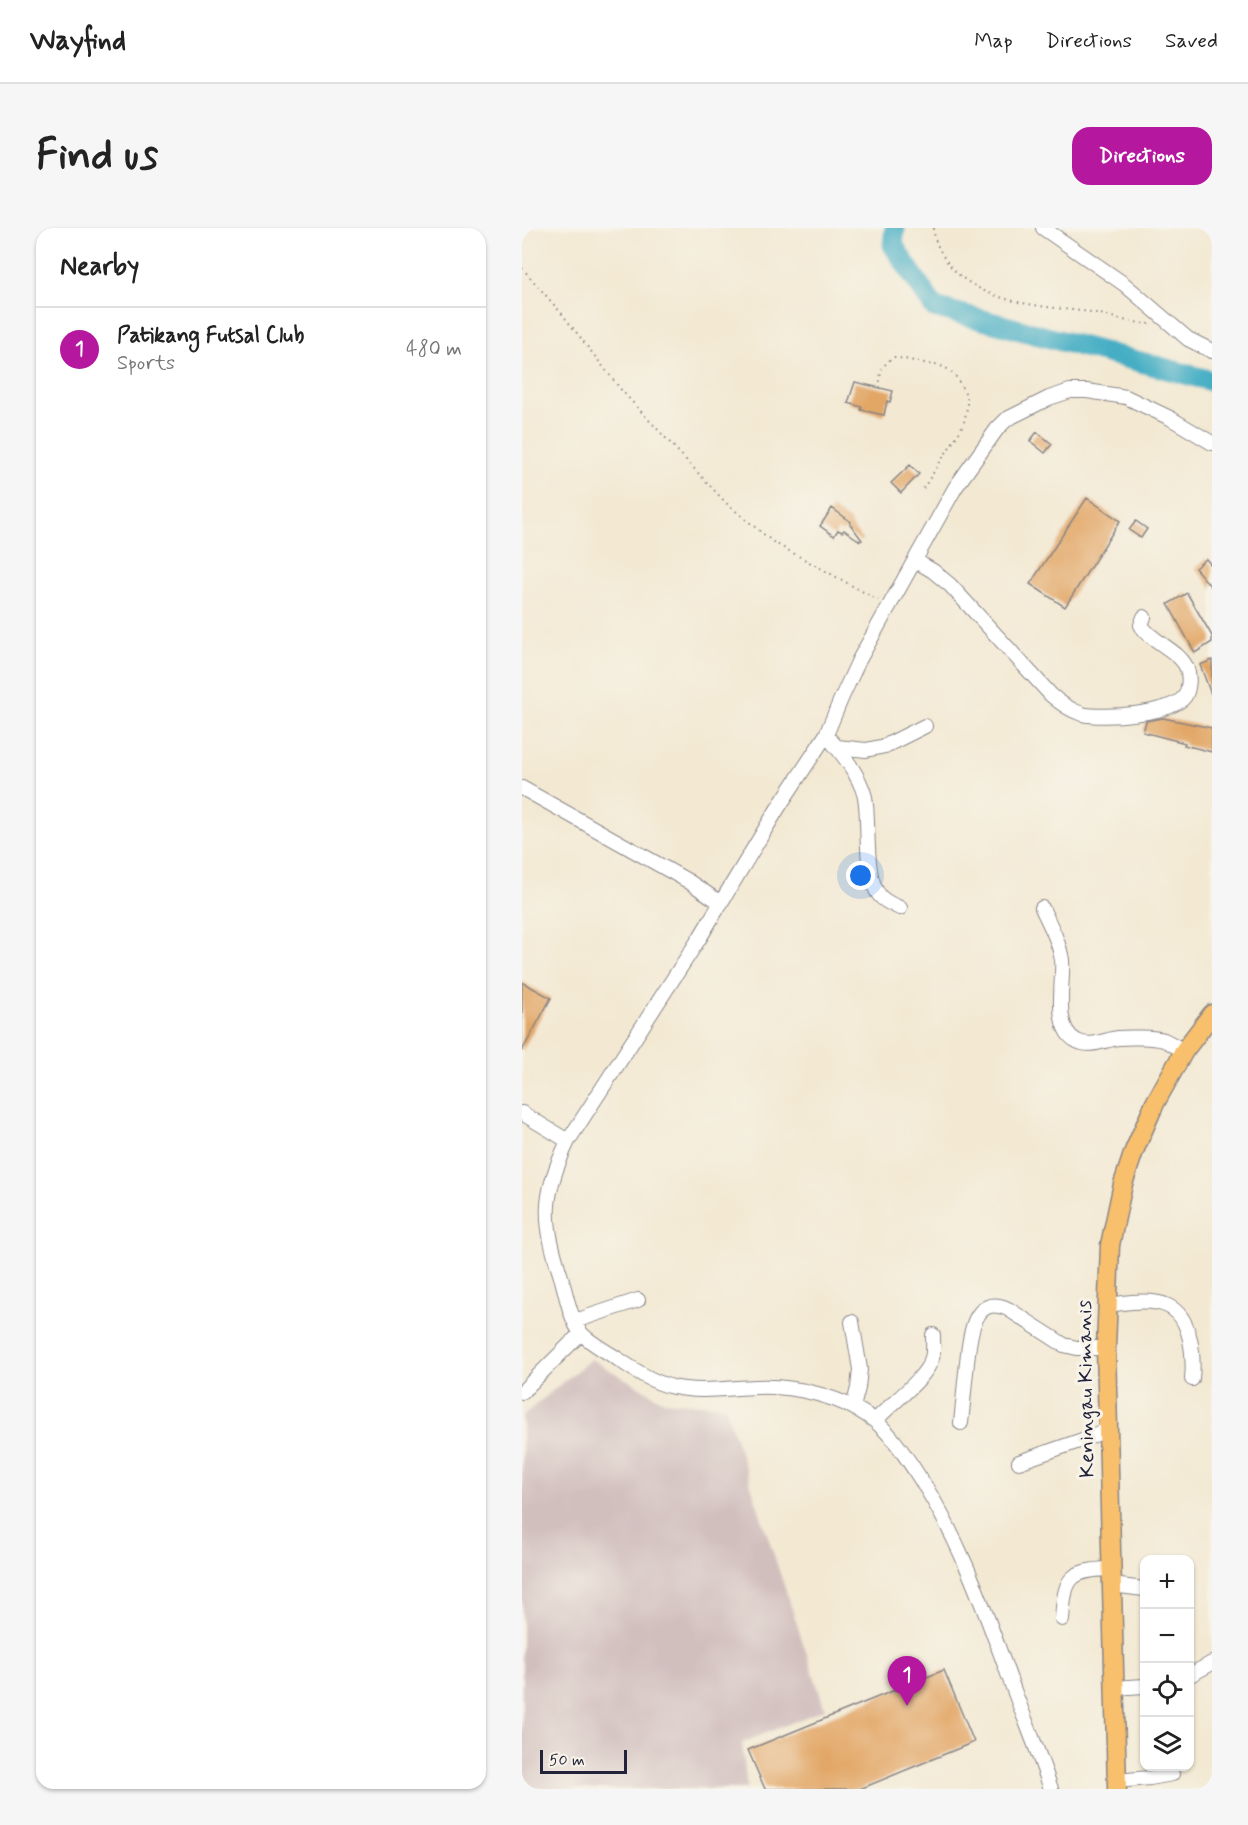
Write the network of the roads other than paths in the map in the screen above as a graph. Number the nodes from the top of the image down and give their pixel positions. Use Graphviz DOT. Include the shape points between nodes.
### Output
graph roads {
  1 [pos="1043,228"];
  2 [pos="1212,351"];
  3 [pos="1212,443"];
  4 [pos="916,561"];
  5 [pos="1144,616"];
  6 [pos="925,726"];
  7 [pos="826,735"];
  8 [pos="837,747"];
  9 [pos="522,788"];
  10 [pos="721,903"];
  11 [pos="900,908"];
  12 [pos="1042,908"];
  13 [pos="1212,1014"];
  14 [pos="1184,1051"];
  15 [pos="522,1113"];
  16 [pos="568,1141"];
  17 [pos="638,1300"];
  18 [pos="1107,1305"];
  19 [pos="852,1322"];
  20 [pos="578,1327"];
  21 [pos="933,1335"];
  22 [pos="1106,1348"];
  23 [pos="1192,1379"];
  24 [pos="522,1392"];
  25 [pos="853,1407"];
  26 [pos="875,1421"];
  27 [pos="961,1423"];
  28 [pos="1108,1429"];
  29 [pos="1019,1462"];
  30 [pos="1112,1577"];
  31 [pos="1140,1587"];
  32 [pos="1062,1619"];
  33 [pos="1212,1663"];
  34 [pos="1194,1673"];
  35 [pos="1140,1686"];
  36 [pos="1114,1688"];
  37 [pos="1172,1774"];
  38 [pos="1116,1785"];
  39 [pos="1051,1789"];
  1 -- 2 [label="street" via="1124,284 1188,339"];
  3 -- 4 [label="street" via="1126,397 1070,391 1049,398 997,429 956,488"];
  4 -- 5 [label="street" via="950,585 1051,695 1083,714 1136,714 1172,706 1184,697 1189,683 1187,667 1144,631"];
  4 -- 7 [label="street" via="859,660"];
  6 -- 8 [label="street" via="885,747"];
  7 -- 8 [label="street"];
  7 -- 10 [label="street"];
  8 -- 11 [label="street" via="864,795 875,888 881,898"];
  9 -- 10 [label="street"];
  10 -- 16 [label="street"];
  12 -- 14 [label="street" via="1058,942 1068,1036 1080,1043 1097,1044 1117,1038 1162,1040"];
  13 -- 14 [label="main road, Keningau Kimanis"];
  14 -- 18 [label="main road, Keningau Kimanis" via="1155,1103 1123,1184 1110,1245"];
  15 -- 16 [label="street"];
  16 -- 20 [label="street" via="547,1197 547,1223"];
  17 -- 20 [label="street"];
  18 -- 22 [label="main road, Keningau Kimanis"];
  18 -- 23 [label="street" via="1154,1302 1170,1306 1184,1322 1191,1343"];
  19 -- 25 [label="street" via="860,1369"];
  20 -- 24 [label="street"];
  20 -- 25 [label="street" via="642,1374 670,1386 786,1387"];
  21 -- 26 [label="street" via="929,1365"];
  22 -- 27 [label="street" via="1064,1345 1008,1309 999,1305 987,1307 978,1314 971,1329"];
  22 -- 28 [label="main road, Keningau Kimanis"];
  25 -- 26 [label="street"];
  26 -- 39 [label="street" via="898,1445 945,1518"];
  28 -- 29 [label="street"];
  28 -- 30 [label="main road, Keningau Kimanis"];
  30 -- 31 [label="street"];
  30 -- 32 [label="street" via="1088,1569 1077,1573 1066,1588"];
  30 -- 36 [label="main road, Keningau Kimanis"];
  33 -- 34 [label="street"];
  35 -- 36 [label="street"];
  36 -- 38 [label="main road, Keningau Kimanis"];
  37 -- 38 [label="street"];
}
